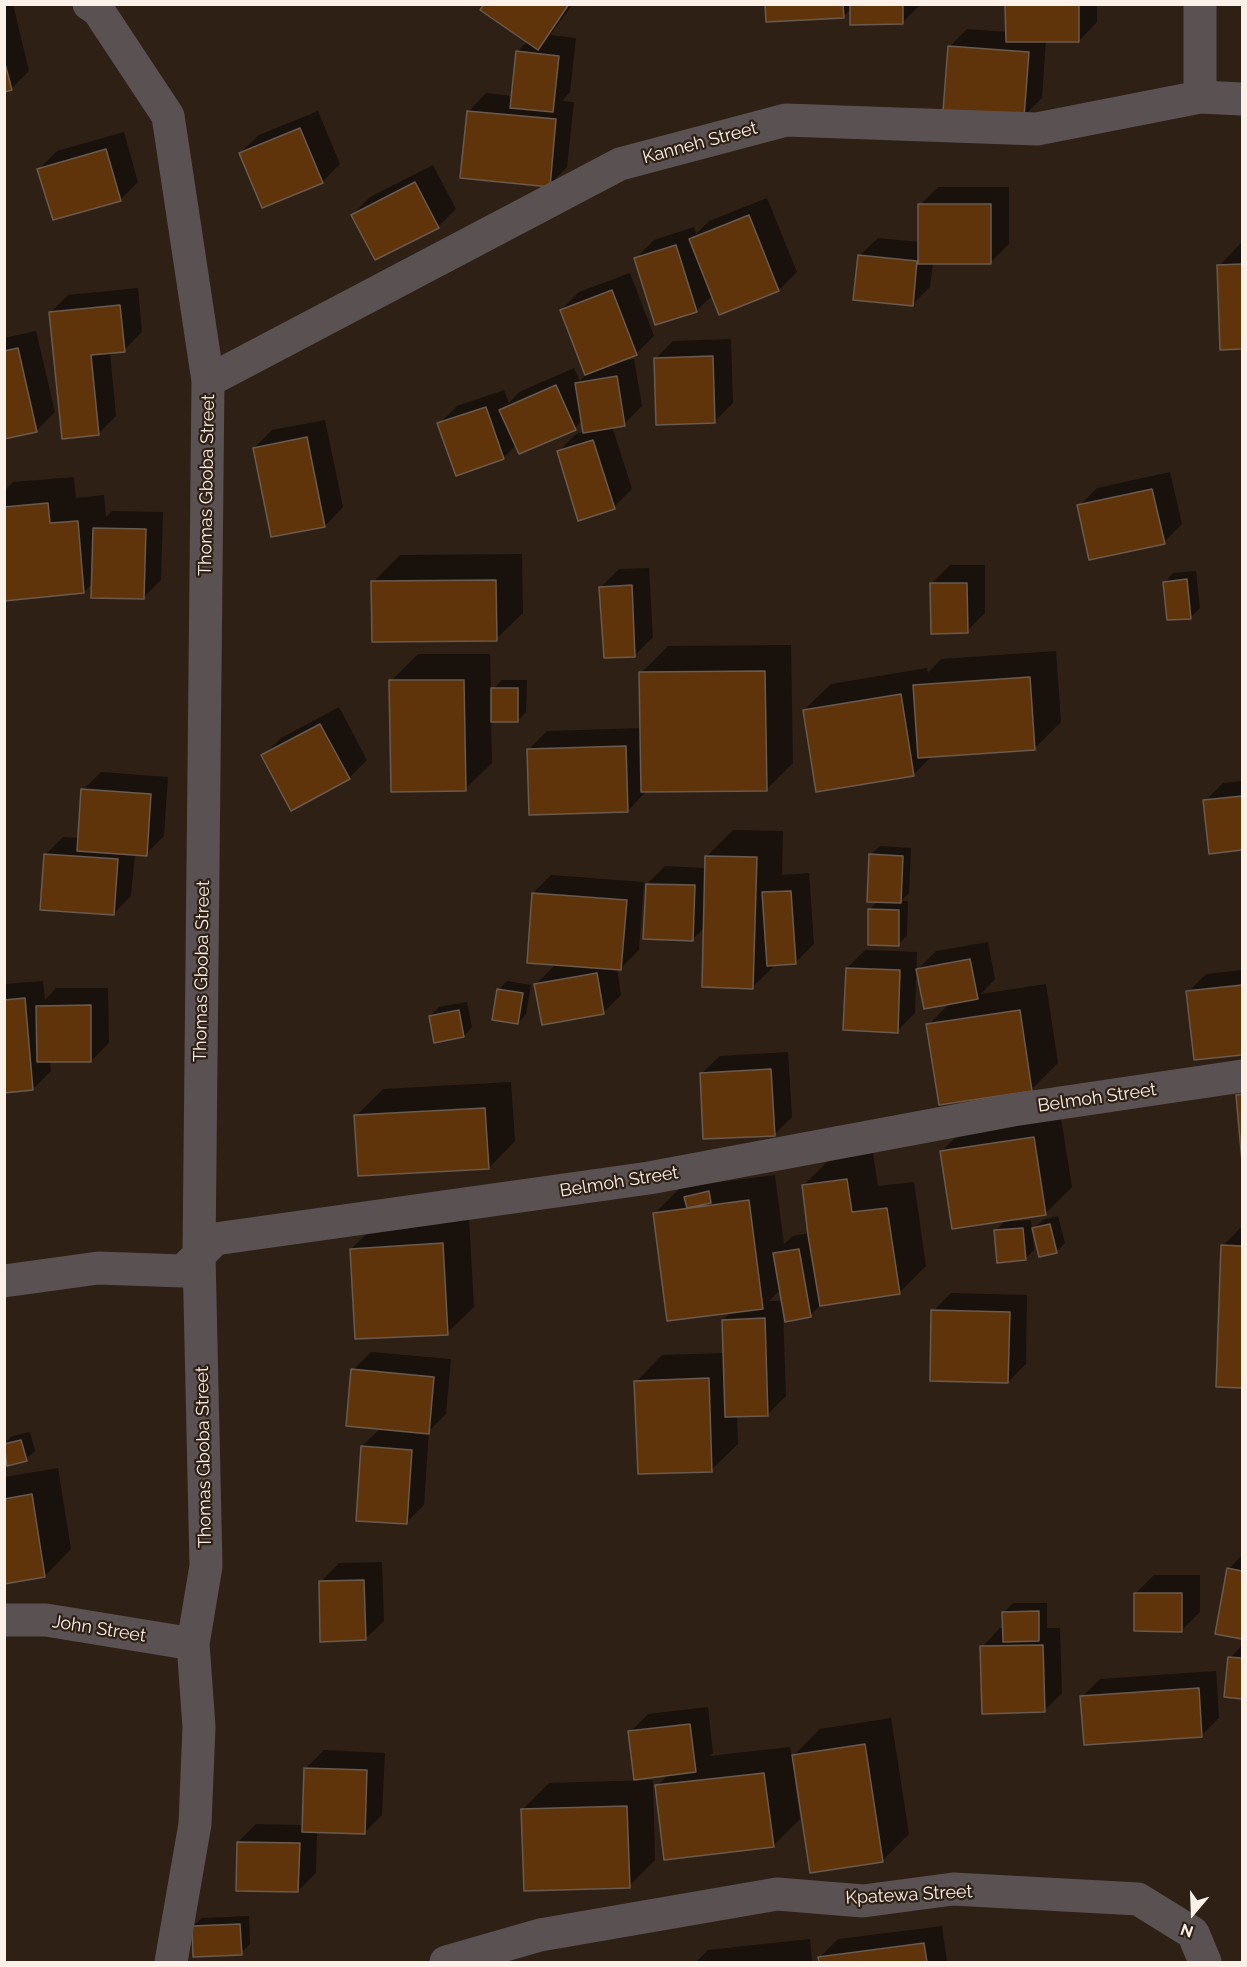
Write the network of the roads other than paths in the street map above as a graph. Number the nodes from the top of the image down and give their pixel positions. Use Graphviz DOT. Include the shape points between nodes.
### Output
graph roads {
  1 [pos="89,4"];
  2 [pos="1200,4"];
  3 [pos="1200,97"];
  4 [pos="1242,99"];
  5 [pos="208,381"];
  6 [pos="1242,1076"];
  7 [pos="199,1254"];
  8 [pos="4,1281"];
  9 [pos="4,1620"];
  10 [pos="193,1644"];
  11 [pos="171,1962"];
  12 [pos="446,1962"];
  13 [pos="1205,1962"];
  1 -- 5 [label="street, Thomas Gboba Street" via="98,10 168,117"];
  2 -- 3 [label="street"];
  3 -- 4 [label="street, Kanneh Street"];
  3 -- 5 [label="street, Kanneh Street" via="1037,129 786,120 620,165"];
  5 -- 7 [label="street, Thomas Gboba Street"];
  6 -- 7 [label="street, Belmoh Street" via="1013,1110 649,1178 215,1239"];
  7 -- 8 [label="street, Belmoh Street" via="183,1271 98,1268"];
  7 -- 10 [label="street, Thomas Gboba Street" via="206,1566"];
  9 -- 10 [label="street, John Street" via="46,1620"];
  10 -- 11 [label="street, Thomas Gboba Street" via="198,1727 195,1824"];
  12 -- 13 [label="street, Kpatewa Street" via="540,1935 777,1894 863,1901 953,1889 1138,1899 1193,1933"];
}
